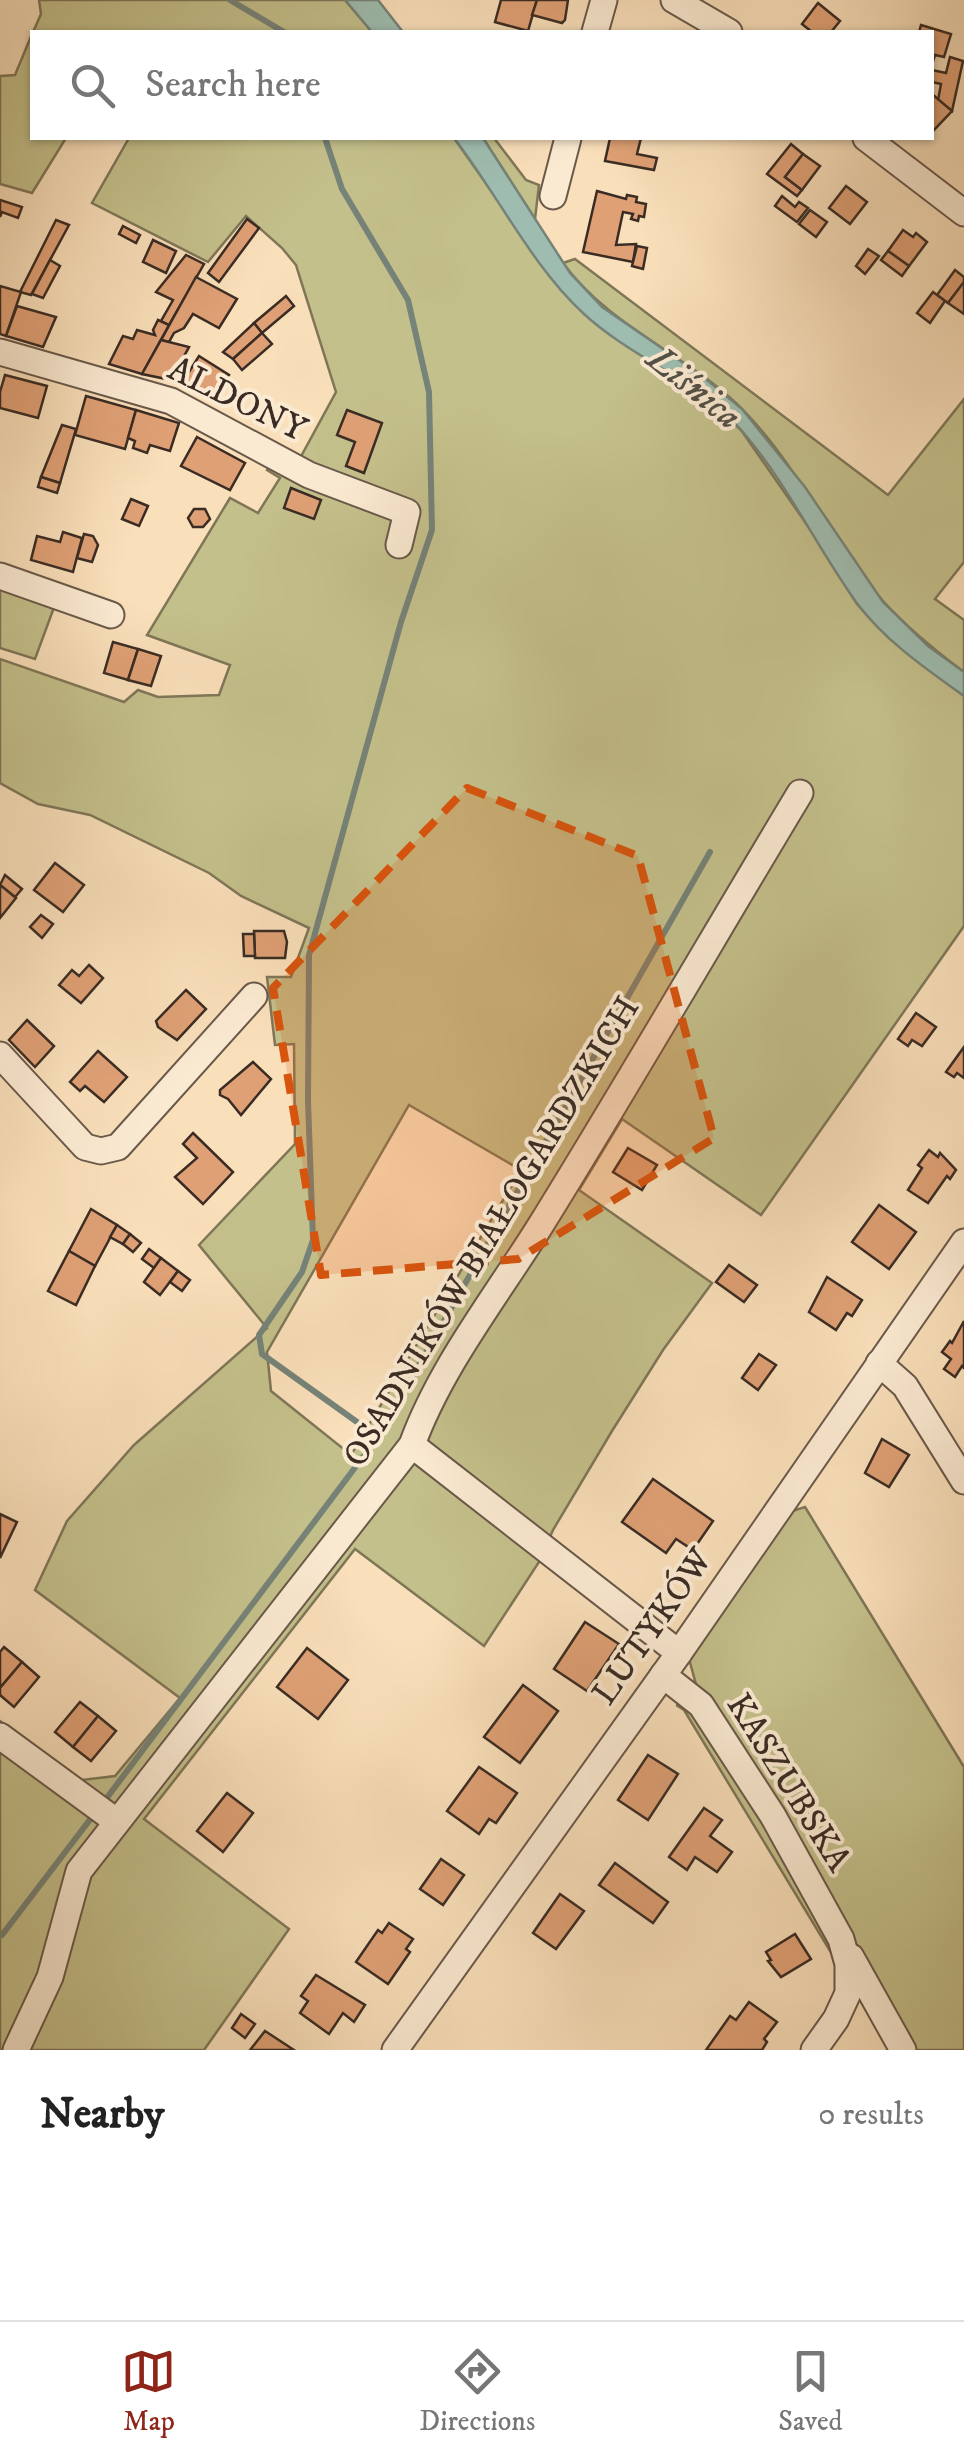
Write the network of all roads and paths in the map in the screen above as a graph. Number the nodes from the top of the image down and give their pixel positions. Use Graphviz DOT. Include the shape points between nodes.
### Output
graph roads {
  1 [pos="604,0"];
  2 [pos="674,0"];
  3 [pos="596,30"];
  4 [pos="726,30"];
  5 [pos="567,140"];
  6 [pos="869,140"];
  7 [pos="553,196"];
  8 [pos="964,213"];
  9 [pos="0,352"];
  10 [pos="400,545"];
  11 [pos="0,576"];
  12 [pos="110,615"];
  13 [pos="800,793"];
  14 [pos="254,996"];
  15 [pos="0,1055"];
  16 [pos="964,1242"];
  17 [pos="879,1364"];
  18 [pos="412,1445"];
  19 [pos="964,1481"];
  20 [pos="678,1653"];
  21 [pos="663,1675"];
  22 [pos="0,1736"];
  23 [pos="105,1812"];
  24 [pos="841,1940"];
  25 [pos="16,2050"];
  26 [pos="395,2050"];
  27 [pos="814,2050"];
  28 [pos="903,2050"];
  1 -- 3 [label="street"];
  2 -- 4 [label="street"];
  5 -- 7 [label="street"];
  6 -- 8 [label="street"];
  9 -- 10 [label="street, ALDONY" via="170,401 309,475 407,512"];
  11 -- 12 [label="street"];
  13 -- 18 [label="street, OSADNIKÓW BIAŁOGARDZKICH" via="493,1296"];
  14 -- 15 [label="street" via="110,1150 85,1147"];
  16 -- 17 [label="street, LUTYKÓW"];
  17 -- 19 [label="street" via="905,1386"];
  17 -- 20 [label="street, LUTYKÓW"];
  18 -- 20 [label="street"];
  18 -- 23 [label="street, OSADNIKÓW BIAŁOGARDZKICH"];
  20 -- 21 [label="street, LUTYKÓW"];
  21 -- 24 [label="street, KASZUBSKA" via="701,1705 773,1816"];
  21 -- 26 [label="street, LUTYKÓW"];
  22 -- 23 [label="street"];
  23 -- 25 [label="street, OSADNIKÓW BIAŁOGARDZKICH" via="79,1871 50,1977"];
  24 -- 27 [label="street, KASZUBSKA" via="848,1993"];
  24 -- 28 [label="street, KASZUBSKA"];
}
